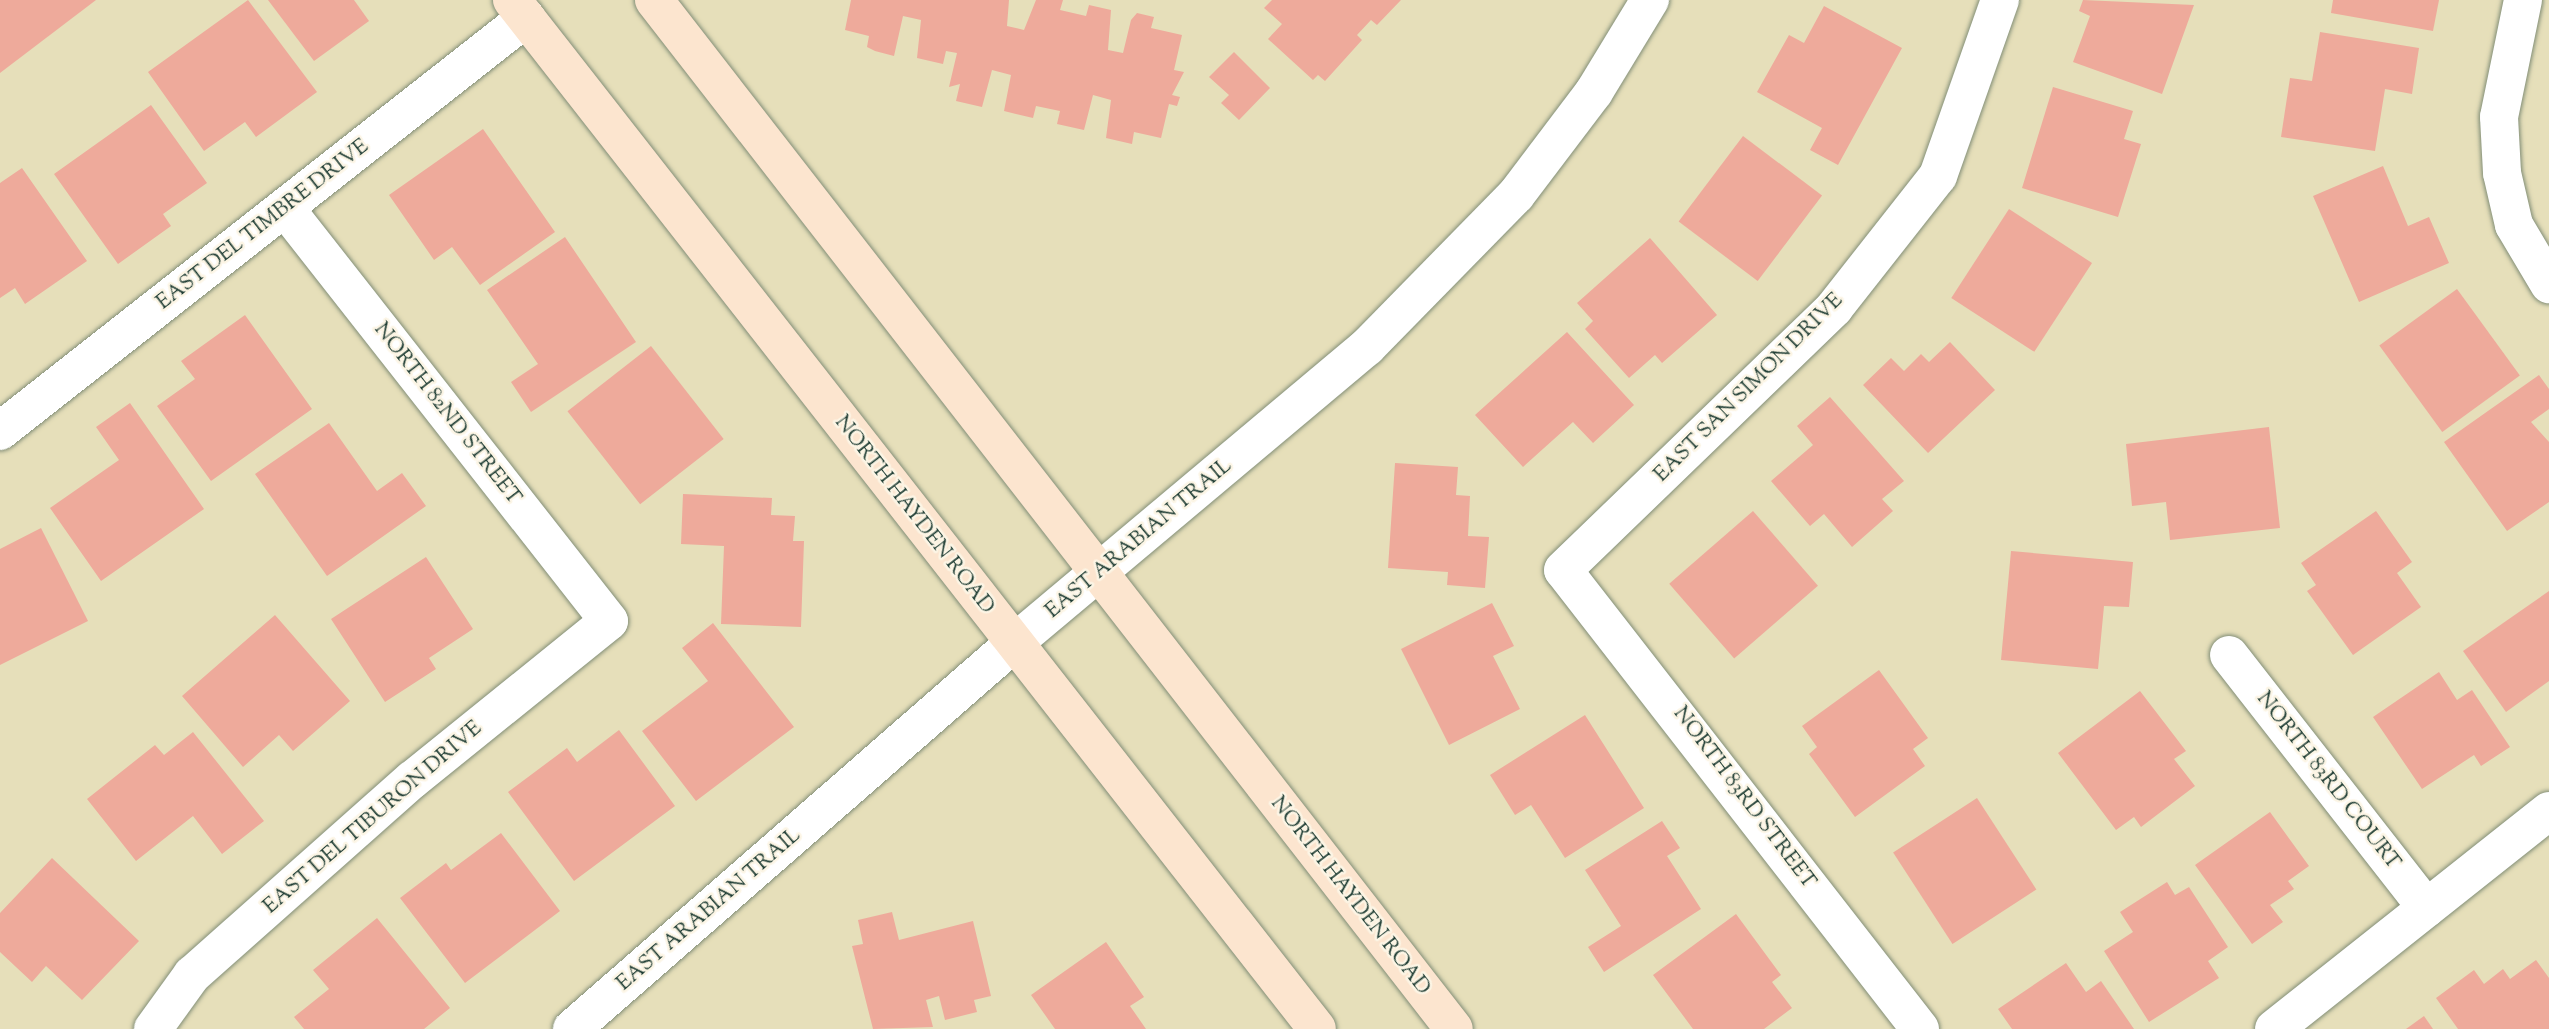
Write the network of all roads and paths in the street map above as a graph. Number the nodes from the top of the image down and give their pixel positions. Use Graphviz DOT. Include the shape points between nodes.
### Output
graph roads {
  1 [pos="654,0"];
  2 [pos="1650,0"];
  3 [pos="2000,0"];
  4 [pos="2524,0"];
  5 [pos="519,9"];
  6 [pos="285,208"];
  7 [pos="2549,284"];
  8 [pos="0,431"];
  9 [pos="1563,570"];
  10 [pos="1099,573"];
  11 [pos="609,621"];
  12 [pos="1014,643"];
  13 [pos="2229,655"];
  14 [pos="2549,811"];
  15 [pos="2427,908"];
  16 [pos="153,1029"];
  17 [pos="572,1029"];
  18 [pos="1317,1029"];
  19 [pos="1454,1029"];
  20 [pos="1920,1029"];
  21 [pos="2274,1029"];
  1 -- 10 [label="main road, NORTH HAYDEN ROAD"];
  2 -- 10 [label="street, EAST ARABIAN TRAIL" via="1594,92 1474,242 1367,347"];
  3 -- 9 [label="street, EAST SAN SIMON DRIVE" via="1938,176 1834,308"];
  4 -- 7 [label="street" via="2499,117 2502,173 2514,225"];
  5 -- 6 [label="street, EAST DEL TIMBRE DRIVE"];
  5 -- 12 [label="main road, NORTH HAYDEN ROAD"];
  6 -- 8 [label="street, EAST DEL TIMBRE DRIVE"];
  6 -- 11 [label="street, NORTH 82ND STREET"];
  9 -- 20 [label="street, NORTH 83RD STREET"];
  10 -- 12 [label="street, EAST ARABIAN TRAIL"];
  10 -- 19 [label="main road, NORTH HAYDEN ROAD"];
  11 -- 16 [label="street, EAST DEL TIBURON DRIVE" via="412,780 192,975"];
  12 -- 17 [label="street, EAST ARABIAN TRAIL"];
  12 -- 18 [label="main road, NORTH HAYDEN ROAD"];
  13 -- 15 [label="street, NORTH 83RD COURT"];
  14 -- 15 [label="street"];
  15 -- 21 [label="street"];
}
